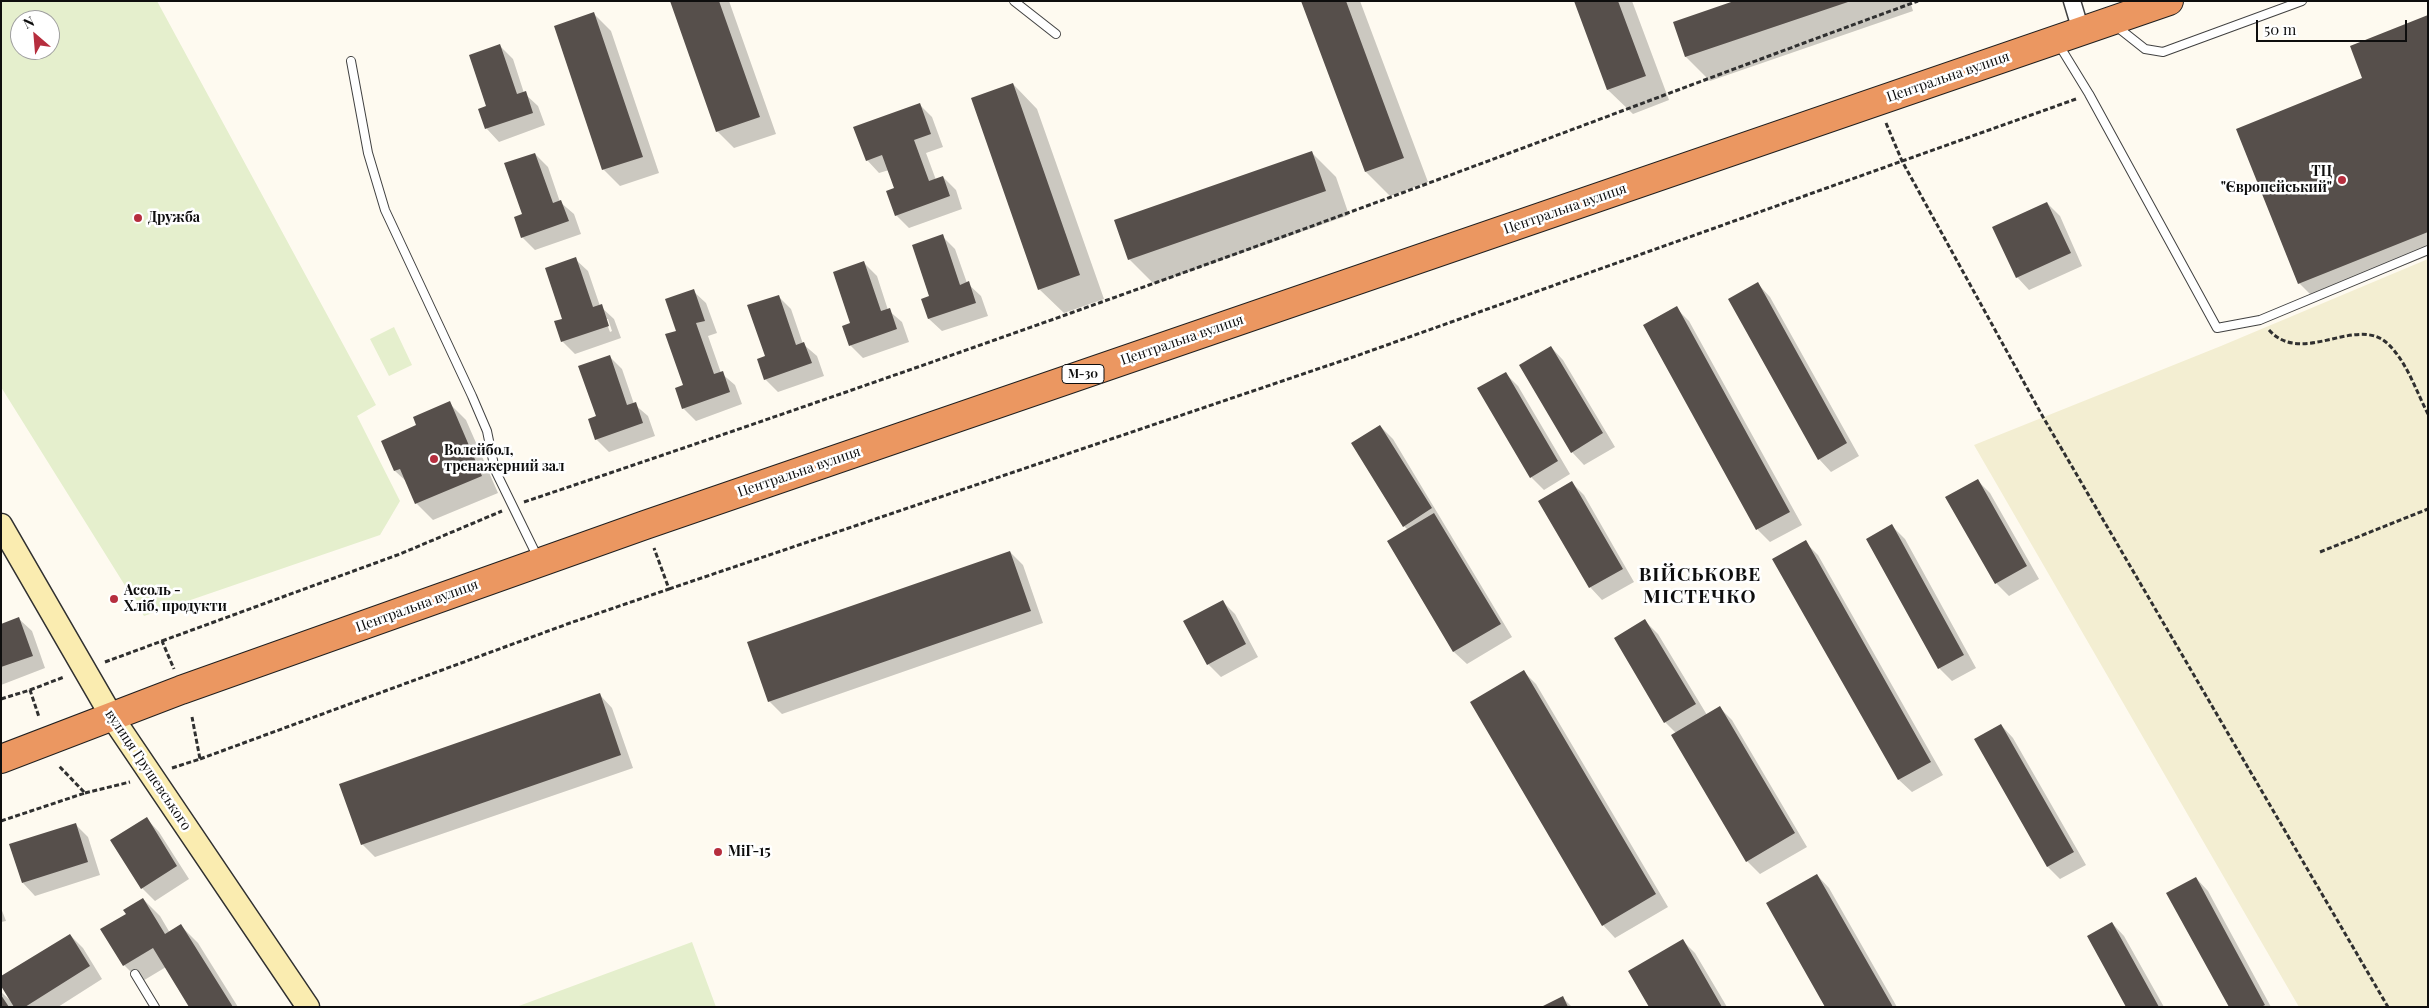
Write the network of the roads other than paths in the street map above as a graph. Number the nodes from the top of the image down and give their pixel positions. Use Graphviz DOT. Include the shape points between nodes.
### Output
graph roads {
  1 [pos="1014,1"];
  2 [pos="2072,1"];
  3 [pos="2169,1"];
  4 [pos="2302,1"];
  5 [pos="2121,16"];
  6 [pos="2081,31"];
  7 [pos="1056,34"];
  8 [pos="2055,39"];
  9 [pos="351,61"];
  10 [pos="2428,250"];
  11 [pos="1,525"];
  12 [pos="540,562"];
  13 [pos="112,717"];
  14 [pos="1,759"];
  15 [pos="135,974"];
  16 [pos="155,1007"];
  17 [pos="308,1007"];
  1 -- 7 [label="lane"];
  2 -- 6 [label="street"];
  3 -- 5 [label="highway, Центральна вулиця / М-30"];
  4 -- 5 [label="lane" via="2163,52 2145,49"];
  5 -- 6 [label="highway, Центральна вулиця / М-30"];
  6 -- 8 [label="highway, Центральна вулиця / М-30"];
  8 -- 10 [label="lane" via="2089,94 2217,328 2260,320"];
  8 -- 12 [label="highway, Центральна вулиця / М-30"];
  9 -- 12 [label="lane" via="368,153 385,210 488,431 495,470"];
  11 -- 13 [label="street, вулиця Грушевського"];
  12 -- 13 [label="highway, Центральна вулиця / М-30"];
  13 -- 14 [label="highway, Центральна вулиця / М-30"];
  13 -- 17 [label="street, вулиця Грушевського"];
  15 -- 16 [label="lane"];
}
